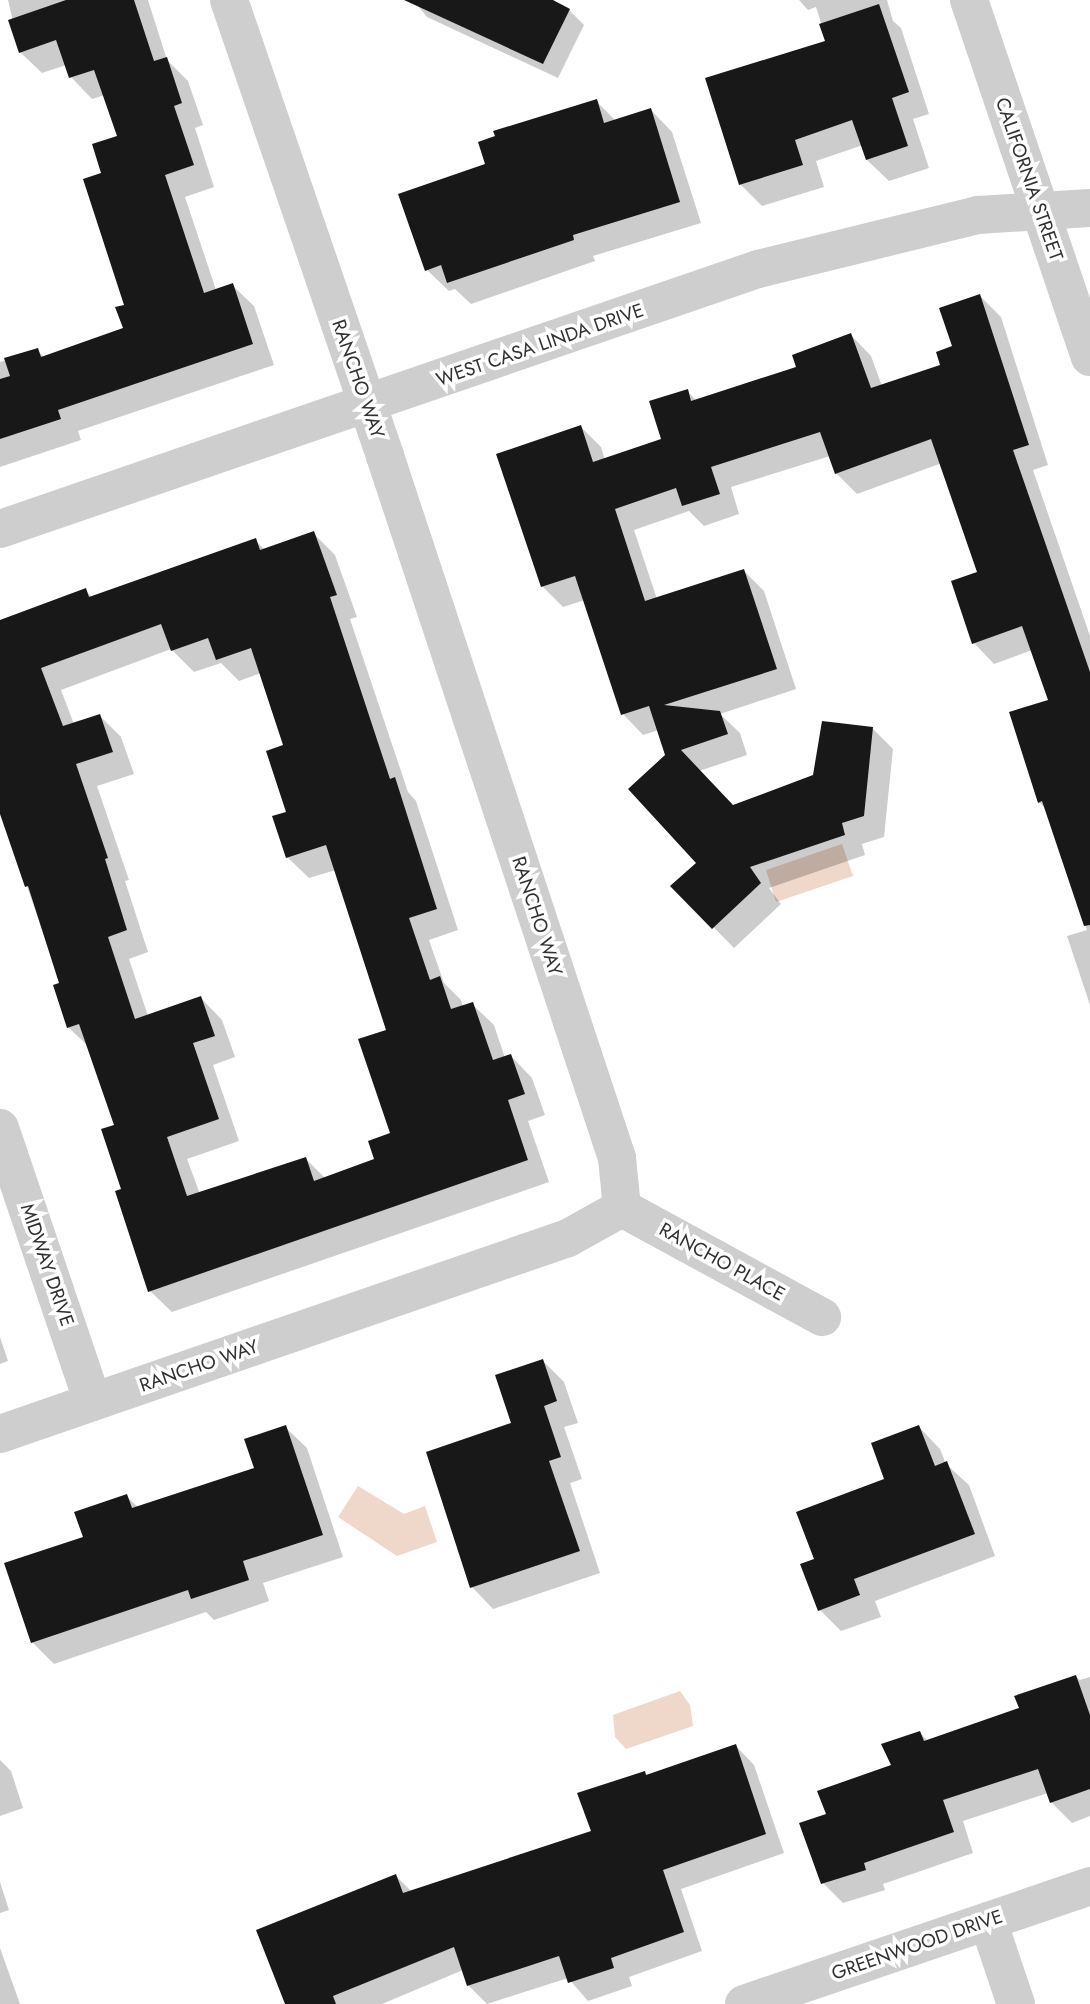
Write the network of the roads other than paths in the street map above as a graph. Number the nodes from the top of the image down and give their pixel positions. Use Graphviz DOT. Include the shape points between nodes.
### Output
graph roads {
  1 [pos="229,0"];
  2 [pos="969,0"];
  3 [pos="1090,208"];
  4 [pos="1040,211"];
  5 [pos="1090,357"];
  6 [pos="366,406"];
  7 [pos="0,529"];
  8 [pos="0,1128"];
  9 [pos="622,1208"];
  10 [pos="822,1317"];
  11 [pos="93,1402"];
  12 [pos="0,1434"];
  13 [pos="1090,1886"];
  14 [pos="988,1921"];
  15 [pos="744,2004"];
  16 [pos="1016,2004"];
  1 -- 6 [label="street, RANCHO WAY"];
  2 -- 4 [label="street, CALIFORNIA STREET"];
  3 -- 4 [label="street, WEST CASA LINDA DRIVE"];
  4 -- 5 [label="street, CALIFORNIA STREET"];
  4 -- 6 [label="street, WEST CASA LINDA DRIVE" via="978,215 758,269"];
  6 -- 7 [label="street, WEST CASA LINDA DRIVE"];
  6 -- 9 [label="street, RANCHO WAY" via="617,1158"];
  8 -- 11 [label="street, MIDWAY DRIVE"];
  9 -- 10 [label="street, RANCHO PLACE"];
  9 -- 11 [label="street, RANCHO WAY" via="568,1238"];
  11 -- 12 [label="street, RANCHO WAY"];
  13 -- 14 [label="street, GREENWOOD DRIVE"];
  14 -- 15 [label="street, GREENWOOD DRIVE"];
  14 -- 16 [label="street"];
}
